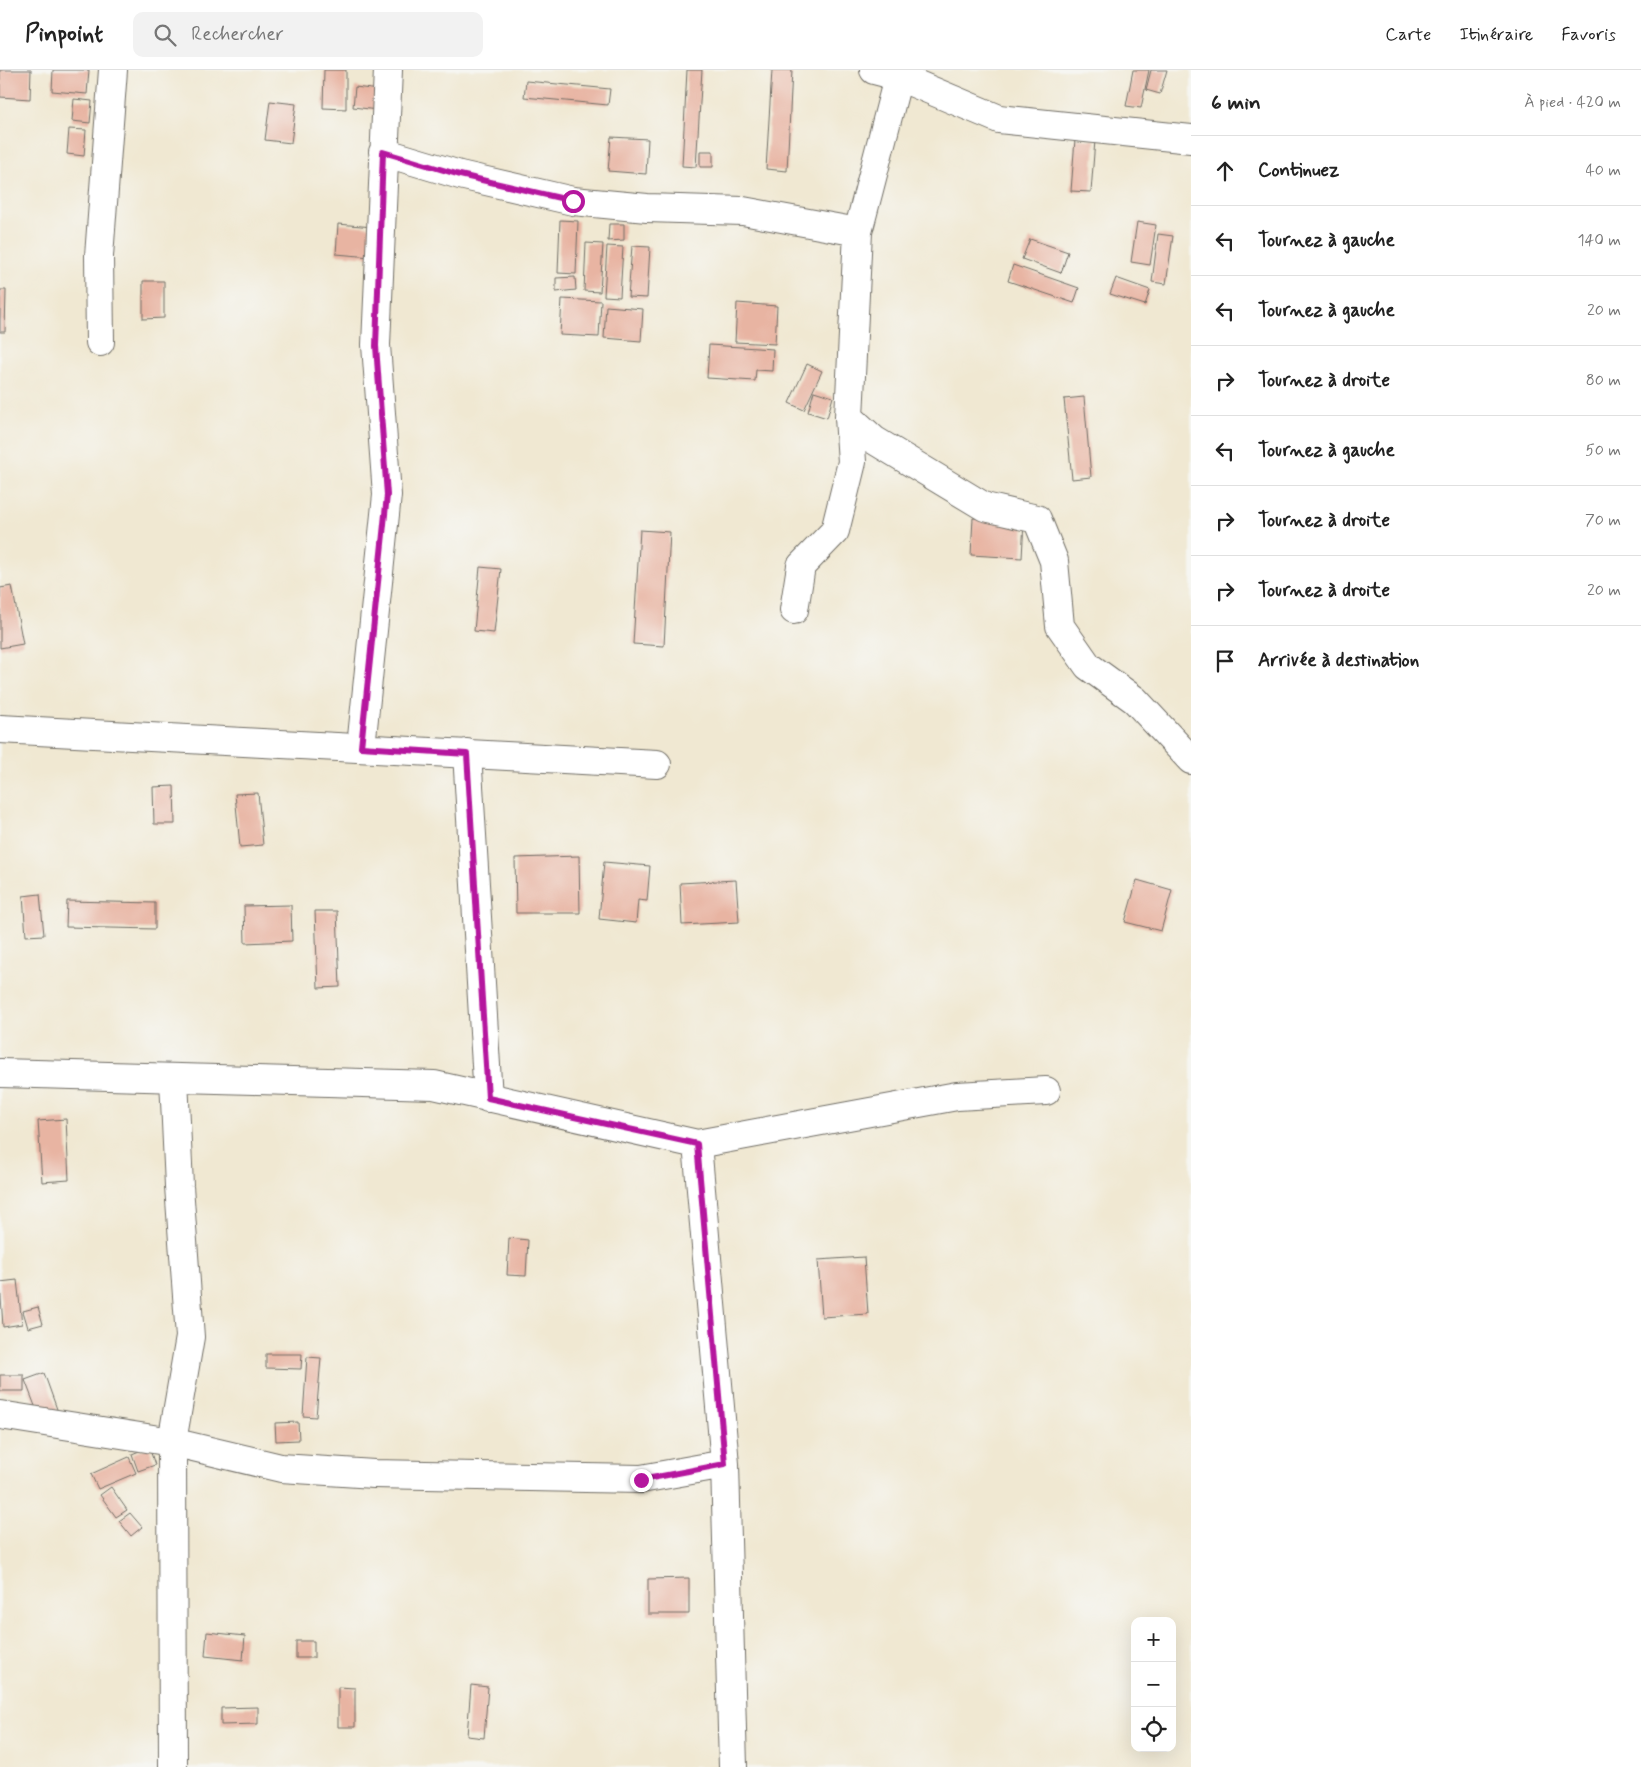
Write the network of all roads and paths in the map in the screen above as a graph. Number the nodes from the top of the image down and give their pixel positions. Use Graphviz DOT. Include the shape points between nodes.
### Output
graph roads {
  1 [pos="113,70"];
  2 [pos="388,70"];
  3 [pos="890,72"];
  4 [pos="1191,138"];
  5 [pos="383,152"];
  6 [pos="858,232"];
  7 [pos="100,342"];
  8 [pos="849,417"];
  9 [pos="794,610"];
  10 [pos="0,729"];
  11 [pos="361,747"];
  12 [pos="467,754"];
  13 [pos="1191,760"];
  14 [pos="657,764"];
  15 [pos="0,1073"];
  16 [pos="174,1079"];
  17 [pos="1046,1091"];
  18 [pos="488,1098"];
  19 [pos="697,1144"];
  20 [pos="0,1415"];
  21 [pos="172,1442"];
  22 [pos="725,1464"];
  23 [pos="174,1767"];
  24 [pos="733,1767"];
  1 -- 7 [label="street" via="99,256"];
  2 -- 5 [label="street"];
  3 -- 4 [label="street" via="999,119"];
  3 -- 6 [label="street"];
  5 -- 6 [label="street" via="460,175 573,201 743,212"];
  5 -- 11 [label="street" via="376,346 387,495"];
  6 -- 8 [label="street"];
  8 -- 9 [label="street" via="852,462 835,531 801,566"];
  8 -- 13 [label="street" via="874,440 985,507 1038,519 1054,561 1060,626 1088,666 1135,700"];
  10 -- 11 [label="street"];
  11 -- 12 [label="street"];
  12 -- 14 [label="street"];
  12 -- 18 [label="street"];
  15 -- 16 [label="street"];
  16 -- 18 [label="street" via="434,1084"];
  16 -- 21 [label="street" via="190,1338"];
  17 -- 19 [label="street" via="957,1096"];
  18 -- 19 [label="street"];
  19 -- 22 [label="street"];
  20 -- 21 [label="street"];
  21 -- 22 [label="street" via="281,1468 374,1474 641,1480"];
  21 -- 23 [label="street"];
  22 -- 24 [label="street"];
}
